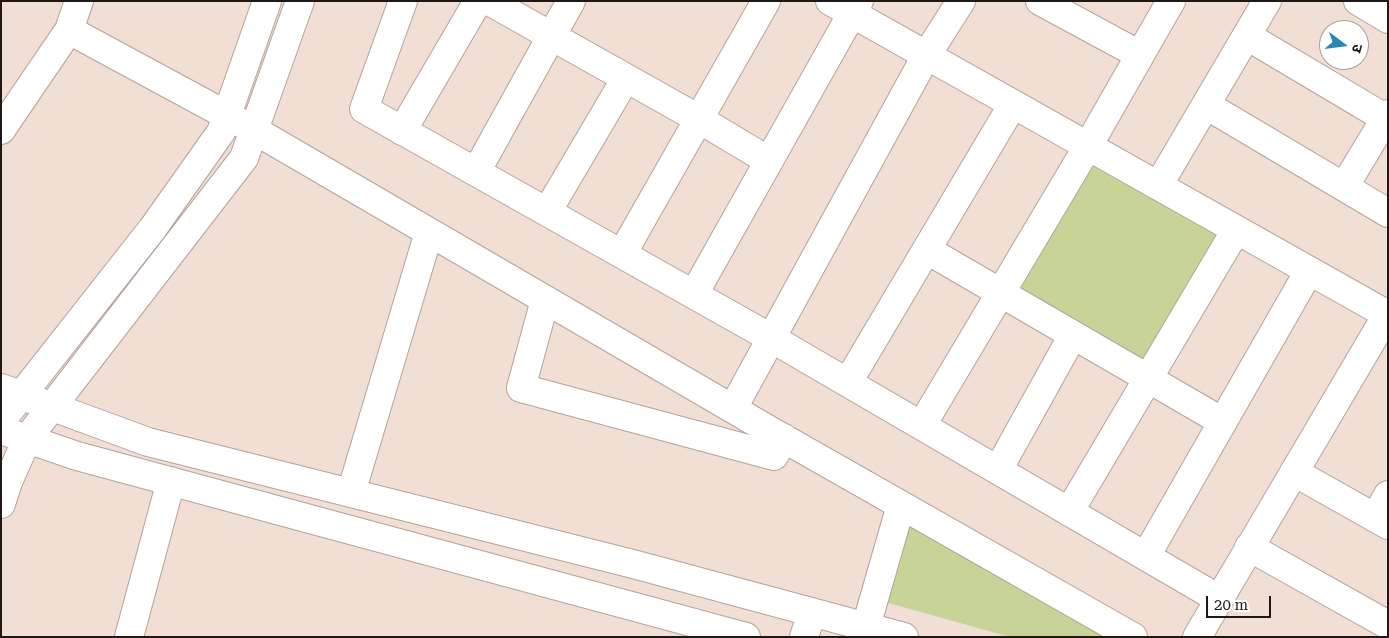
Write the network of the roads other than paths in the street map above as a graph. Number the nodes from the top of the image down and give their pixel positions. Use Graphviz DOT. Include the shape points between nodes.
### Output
graph roads {
  1 [pos="79,1"];
  2 [pos="267,1"];
  3 [pos="300,1"];
  4 [pos="403,1"];
  5 [pos="478,1"];
  6 [pos="489,1"];
  7 [pos="571,1"];
  8 [pos="766,1"];
  9 [pos="961,1"];
  10 [pos="1040,1"];
  11 [pos="1171,1"];
  12 [pos="1267,1"];
  13 [pos="1358,1"];
  14 [pos="847,5"];
  15 [pos="1388,19"];
  16 [pos="69,30"];
  17 [pos="552,36"];
  18 [pos="1247,36"];
  19 [pos="1140,55"];
  20 [pos="926,56"];
  21 [pos="626,78"];
  22 [pos="1013,104"];
  23 [pos="1206,105"];
  24 [pos="226,116"];
  25 [pos="1386,116"];
  26 [pos="699,119"];
  27 [pos="1,130"];
  28 [pos="254,130"];
  29 [pos="402,131"];
  30 [pos="1088,146"];
  31 [pos="769,161"];
  32 [pos="476,172"];
  33 [pos="1158,186"];
  34 [pos="1344,187"];
  35 [pos="547,212"];
  36 [pos="1388,213"];
  37 [pos="1236,230"];
  38 [pos="429,232"];
  39 [pos="927,250"];
  40 [pos="622,254"];
  41 [pos="1309,271"];
  42 [pos="1000,293"];
  43 [pos="694,294"];
  44 [pos="546,300"];
  45 [pos="1387,314"];
  46 [pos="1073,335"];
  47 [pos="772,338"];
  48 [pos="1148,378"];
  49 [pos="848,382"];
  50 [pos="12,392"];
  51 [pos="52,406"];
  52 [pos="733,408"];
  53 [pos="1,421"];
  54 [pos="1223,422"];
  55 [pos="922,425"];
  56 [pos="1,430"];
  57 [pos="27,438"];
  58 [pos="784,438"];
  59 [pos="998,470"];
  60 [pos="1294,472"];
  61 [pos="171,481"];
  62 [pos="351,493"];
  63 [pos="1,504"];
  64 [pos="901,505"];
  65 [pos="1069,512"];
  66 [pos="1383,512"];
  67 [pos="1250,547"];
  68 [pos="1146,556"];
  69 [pos="1219,599"];
  70 [pos="808,624"];
  71 [pos="1388,625"];
  72 [pos="664,626"];
  73 [pos="864,632"];
  74 [pos="129,637"];
  75 [pos="746,637"];
  76 [pos="904,637"];
  77 [pos="1133,637"];
  78 [pos="1197,637"];
  1 -- 16 [label="street"];
  2 -- 24 [label="street"];
  3 -- 28 [label="street"];
  4 -- 29 [label="street" via="364,109"];
  5 -- 29 [label="street"];
  6 -- 17 [label="street"];
  7 -- 17 [label="street"];
  8 -- 26 [label="street"];
  9 -- 20 [label="street"];
  10 -- 19 [label="street"];
  11 -- 19 [label="street"];
  12 -- 18 [label="street"];
  13 -- 15 [label="street"];
  14 -- 20 [label="street"];
  14 -- 31 [label="street"];
  16 -- 24 [label="street"];
  16 -- 27 [label="street"];
  17 -- 21 [label="street"];
  17 -- 32 [label="street"];
  18 -- 23 [label="street"];
  18 -- 25 [label="street"];
  19 -- 30 [label="street"];
  20 -- 22 [label="street"];
  20 -- 47 [label="street"];
  21 -- 26 [label="street"];
  21 -- 35 [label="street"];
  22 -- 30 [label="street"];
  22 -- 39 [label="street"];
  23 -- 33 [label="street"];
  23 -- 34 [label="street"];
  24 -- 28 [label="street"];
  24 -- 50 [label="street" via="220,132 153,228"];
  25 -- 34 [label="street"];
  26 -- 31 [label="street"];
  26 -- 40 [label="street"];
  28 -- 38 [label="street"];
  28 -- 51 [label="street" via="244,158"];
  29 -- 32 [label="street"];
  30 -- 33 [label="street"];
  30 -- 42 [label="street"];
  31 -- 43 [label="street"];
  32 -- 35 [label="street"];
  33 -- 37 [label="street"];
  34 -- 36 [label="street"];
  35 -- 40 [label="street"];
  37 -- 41 [label="street"];
  37 -- 48 [label="street"];
  38 -- 44 [label="street"];
  38 -- 62 [label="street"];
  39 -- 42 [label="street"];
  39 -- 49 [label="street"];
  40 -- 43 [label="street"];
  41 -- 45 [label="street"];
  41 -- 54 [label="street"];
  42 -- 46 [label="street"];
  42 -- 55 [label="street"];
  43 -- 47 [label="street"];
  44 -- 52 [label="street"];
  44 -- 58 [label="street" via="521,388 774,456"];
  45 -- 60 [label="street"];
  46 -- 48 [label="street"];
  46 -- 59 [label="street"];
  47 -- 49 [label="street"];
  47 -- 52 [label="street"];
  48 -- 54 [label="street"];
  48 -- 65 [label="street"];
  49 -- 55 [label="street"];
  50 -- 51 [label="street"];
  50 -- 53 [label="street"];
  51 -- 57 [label="street"];
  51 -- 62 [label="street" via="148,442"];
  52 -- 58 [label="street"];
  54 -- 68 [label="street"];
  55 -- 59 [label="street"];
  56 -- 57 [label="street"];
  57 -- 61 [label="street" via="77,456"];
  57 -- 63 [label="street"];
  58 -- 64 [label="street"];
  59 -- 65 [label="street"];
  60 -- 66 [label="street"];
  60 -- 67 [label="street"];
  61 -- 72 [label="street"];
  61 -- 74 [label="street"];
  62 -- 70 [label="street" via="633,564"];
  64 -- 73 [label="street"];
  64 -- 77 [label="street"];
  65 -- 68 [label="street"];
  67 -- 69 [label="street"];
  67 -- 71 [label="street"];
  68 -- 69 [label="street"];
  69 -- 78 [label="street"];
  70 -- 73 [label="street"];
  72 -- 75 [label="street"];
  73 -- 76 [label="street"];
}
